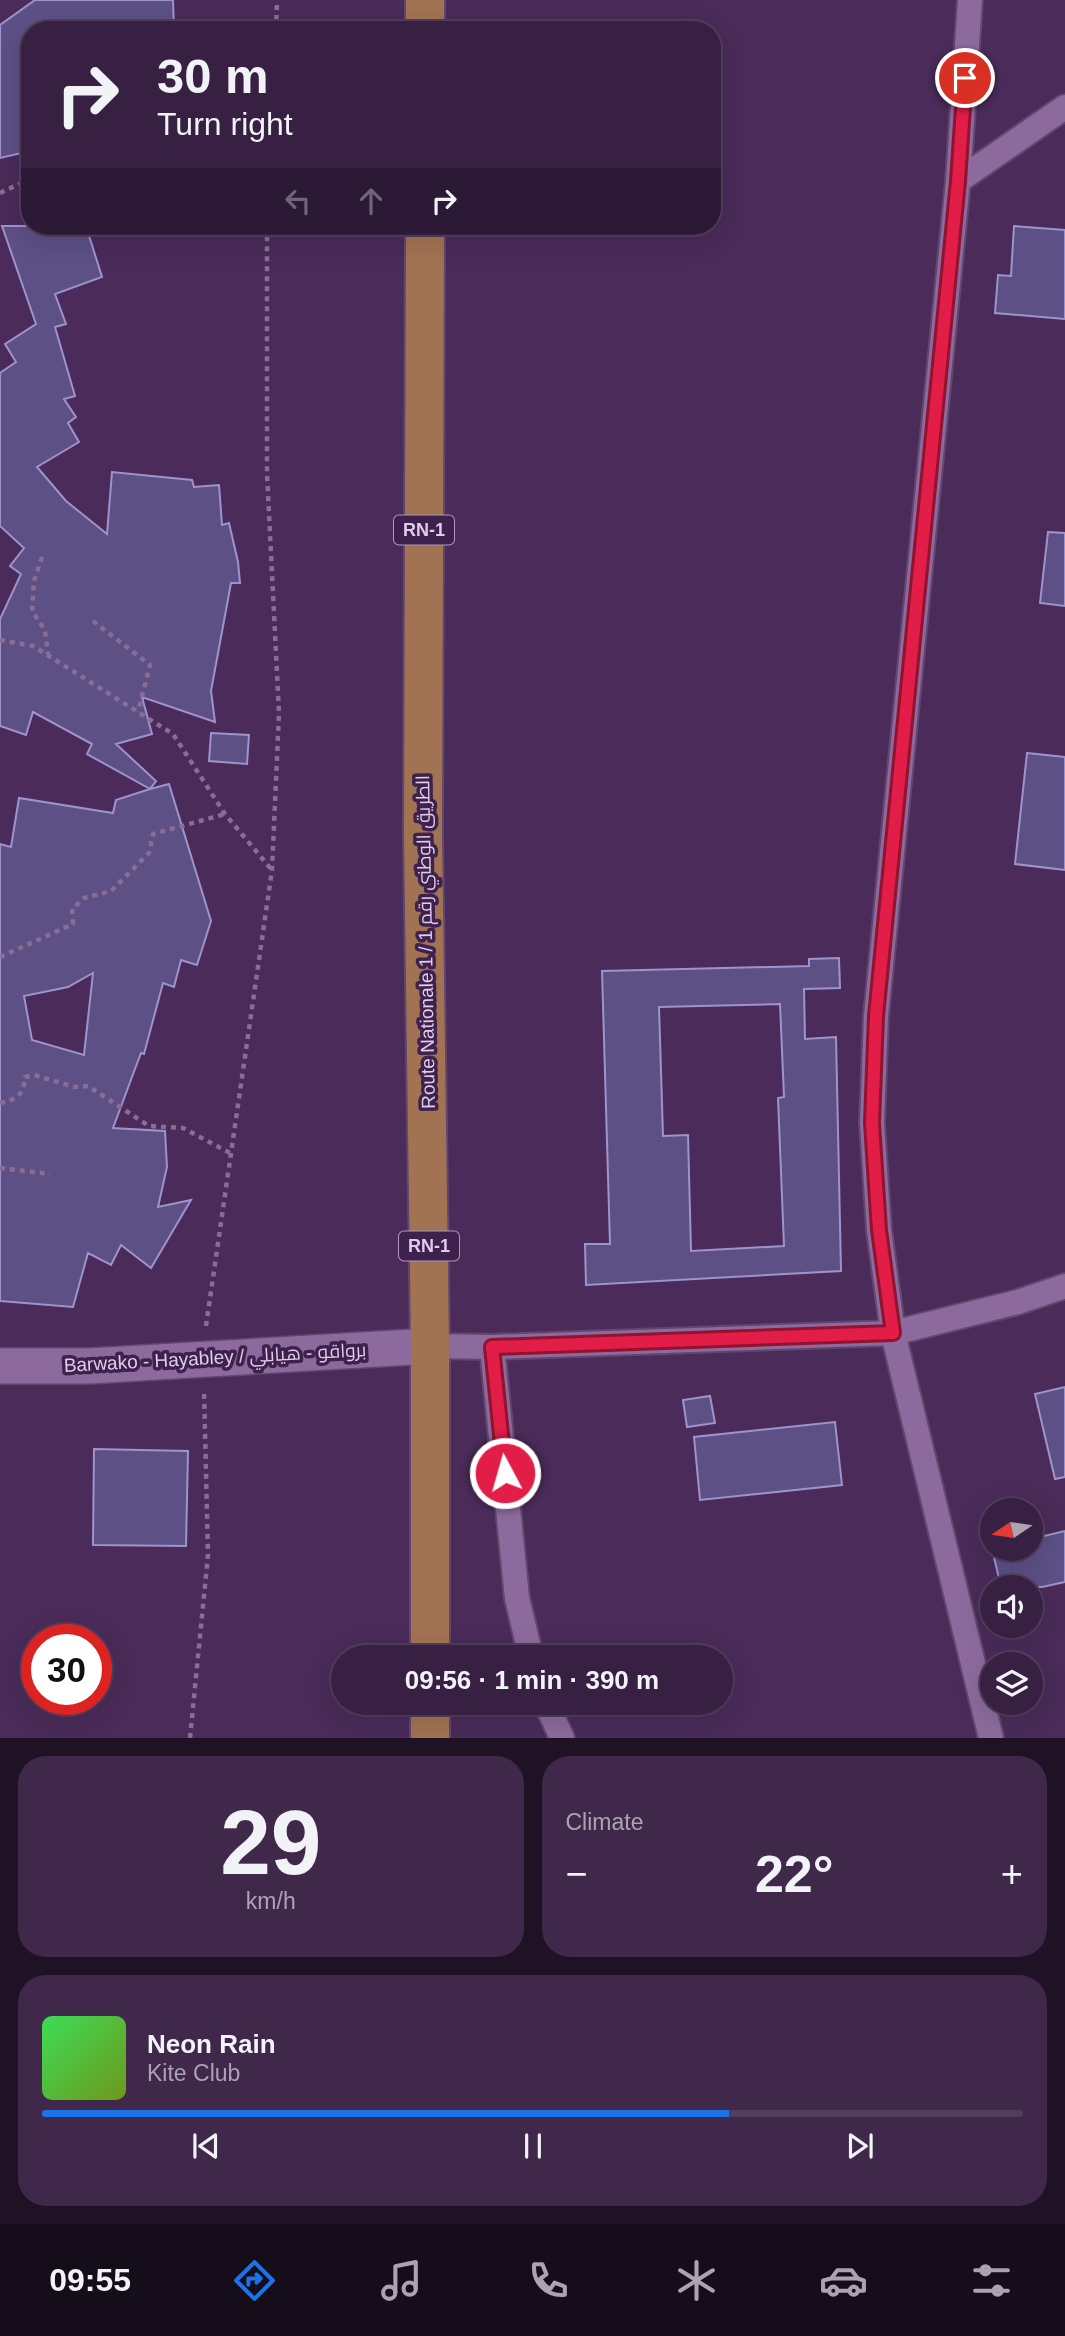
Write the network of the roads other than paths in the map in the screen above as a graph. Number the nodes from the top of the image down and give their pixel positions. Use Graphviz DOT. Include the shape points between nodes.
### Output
graph roads {
  1 [pos="425,0"];
  2 [pos="970,0"];
  3 [pos="425,21"];
  4 [pos="1065,107"];
  5 [pos="958,181"];
  6 [pos="425,235"];
  7 [pos="1065,1286"];
  8 [pos="893,1333"];
  9 [pos="430,1346"];
  10 [pos="492,1347"];
  11 [pos="0,1366"];
  12 [pos="430,1645"];
  13 [pos="528,1645"];
  14 [pos="430,1715"];
  15 [pos="551,1715"];
  16 [pos="430,1738"];
  17 [pos="562,1738"];
  18 [pos="991,1738"];
  1 -- 3 [label="main road"];
  2 -- 5 [label="street"];
  4 -- 5 [label="street"];
  5 -- 8 [label="street" via="876,1016 872,1123 879,1230"];
  6 -- 9 [label="main road, Route Nationale 1 / الطريق الوطني رقم 1 / RN-1" via="423,834"];
  7 -- 8 [label="street"];
  8 -- 10 [label="street"];
  8 -- 18 [label="street"];
  9 -- 10 [label="street"];
  9 -- 11 [label="main road, Barwako - Hayabley / برواقو - هيابلي" via="89,1366"];
  9 -- 12 [label="main road, Route Nationale 1 / الطريق الوطني رقم 1 / RN-1"];
  10 -- 13 [label="street" via="517,1598"];
  14 -- 16 [label="main road"];
  15 -- 17 [label="street"];
}
